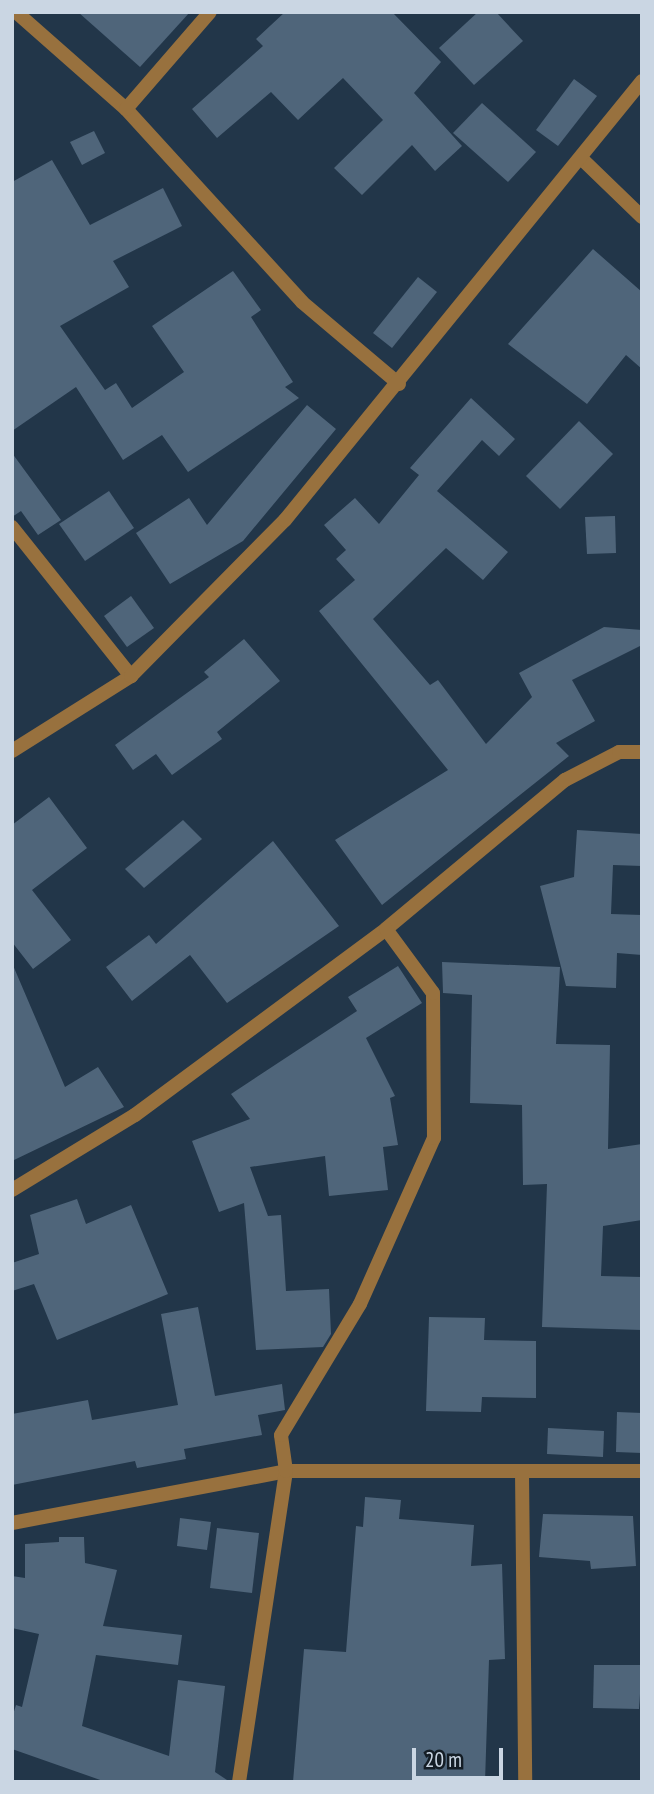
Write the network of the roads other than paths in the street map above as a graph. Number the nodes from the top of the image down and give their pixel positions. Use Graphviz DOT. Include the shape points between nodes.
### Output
graph roads {
  1 [pos="16,12"];
  2 [pos="210,12"];
  3 [pos="642,81"];
  4 [pos="126,109"];
  5 [pos="583,160"];
  6 [pos="642,217"];
  7 [pos="399,384"];
  8 [pos="12,527"];
  9 [pos="131,676"];
  10 [pos="12,751"];
  11 [pos="642,752"];
  12 [pos="386,929"];
  13 [pos="12,1189"];
  14 [pos="286,1471"];
  15 [pos="642,1471"];
  16 [pos="522,1472"];
  17 [pos="12,1523"];
  18 [pos="239,1782"];
  19 [pos="525,1782"];
  1 -- 4 [label="street"];
  2 -- 4 [label="street"];
  3 -- 5 [label="street"];
  4 -- 7 [label="street" via="302,302"];
  5 -- 6 [label="street"];
  5 -- 7 [label="street"];
  7 -- 9 [label="street" via="285,520"];
  8 -- 9 [label="street"];
  9 -- 10 [label="street"];
  11 -- 12 [label="street" via="619,752 565,780"];
  12 -- 13 [label="street" via="135,1115"];
  12 -- 14 [label="street" via="433,993 434,1138 360,1304 281,1435"];
  14 -- 16 [label="street"];
  14 -- 17 [label="street"];
  14 -- 18 [label="street"];
  15 -- 16 [label="street"];
  16 -- 19 [label="street"];
}
